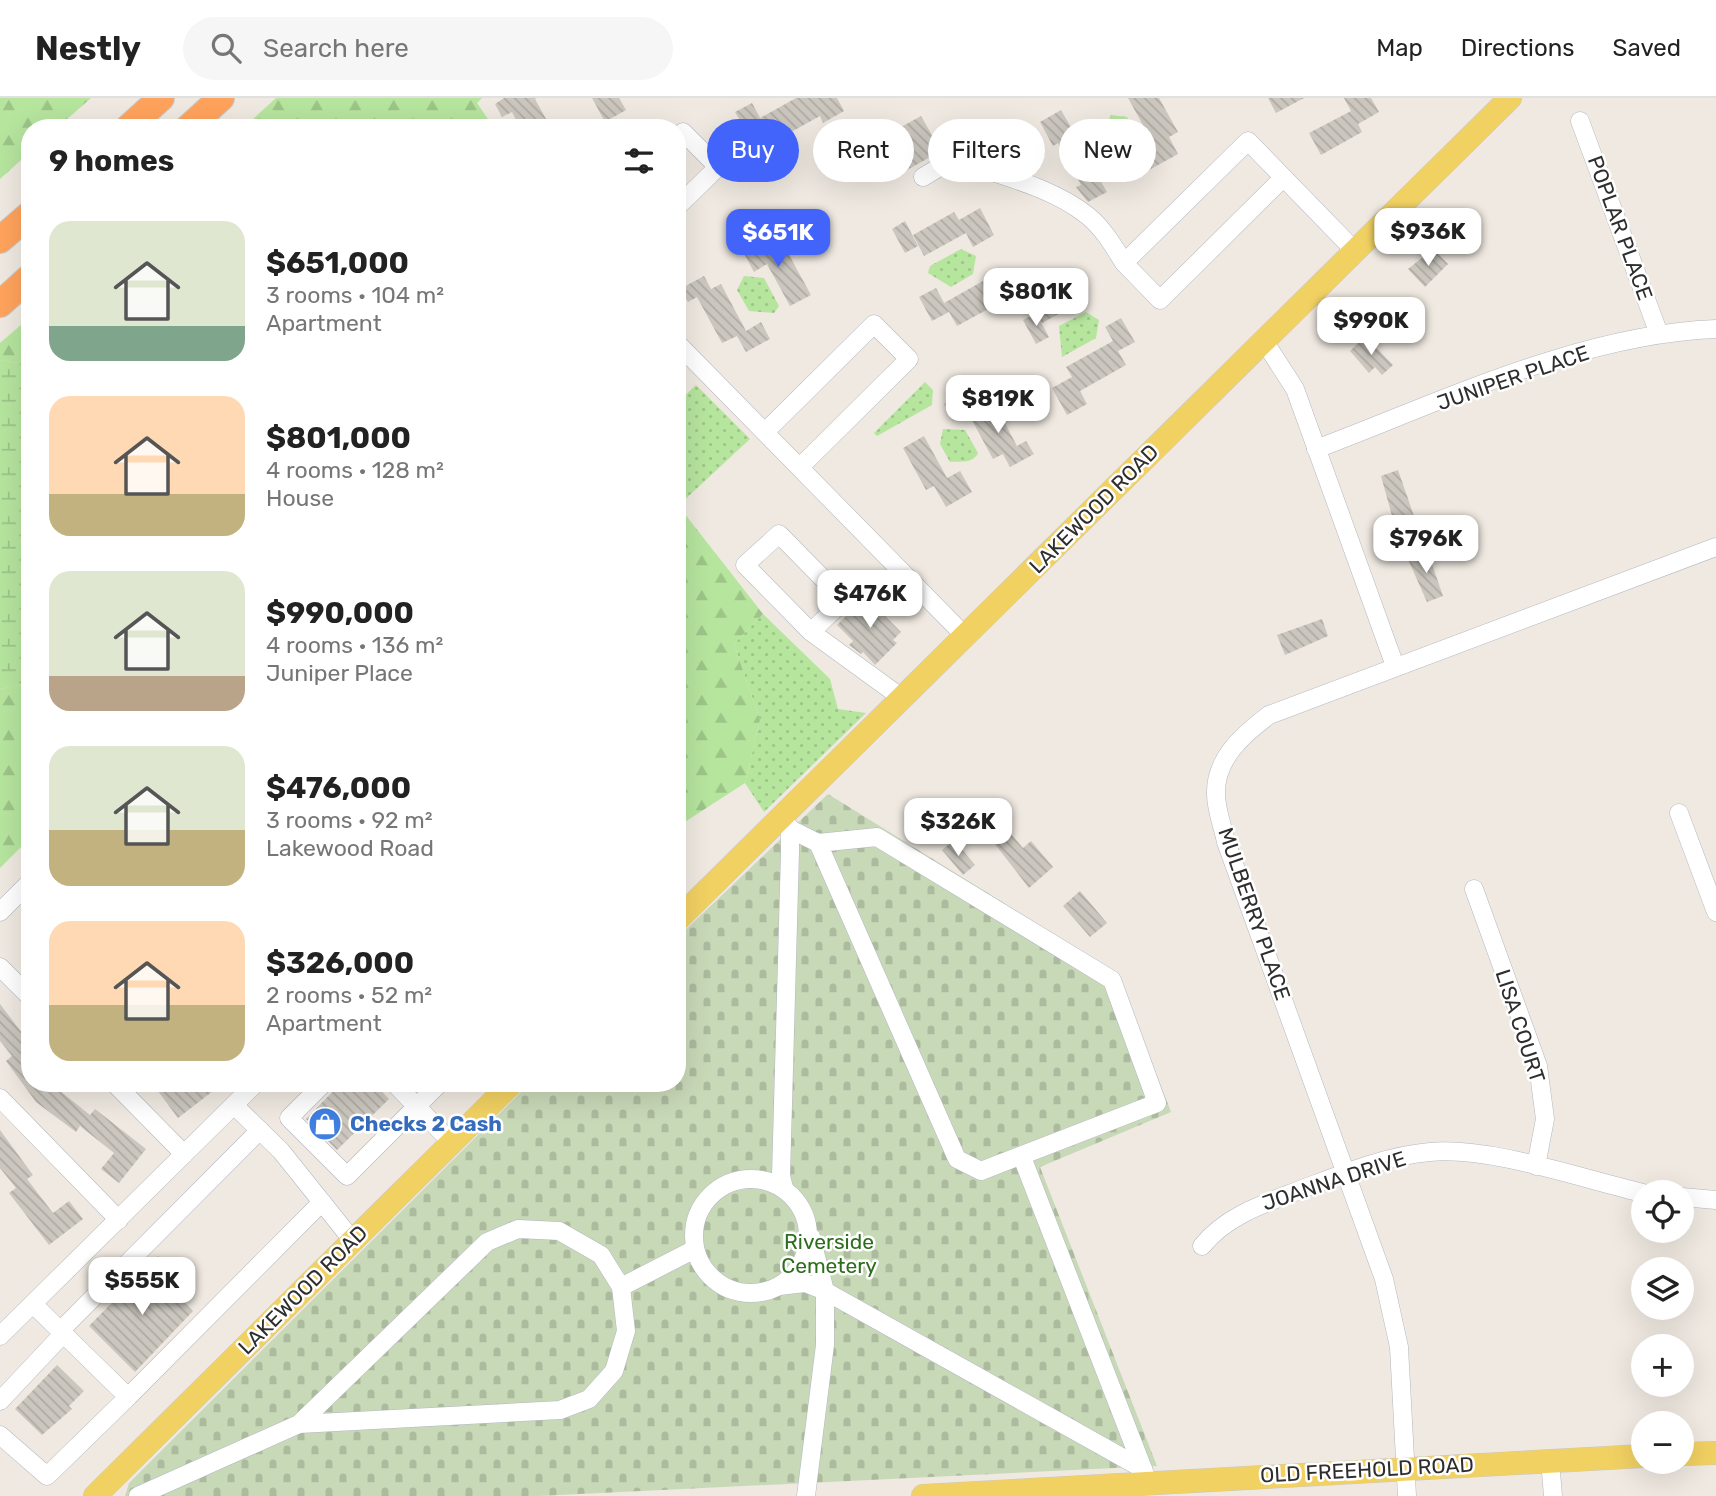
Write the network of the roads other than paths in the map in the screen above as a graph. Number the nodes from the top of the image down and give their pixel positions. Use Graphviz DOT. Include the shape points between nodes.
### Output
graph roads {
  1 [pos="161,98"];
  2 [pos="221,98"];
  3 [pos="1509,98"];
  4 [pos="138,119"];
  5 [pos="198,119"];
  6 [pos="1580,121"];
  7 [pos="686,135"];
  8 [pos="923,177"];
  9 [pos="1283,178"];
  10 [pos="686,198"];
  11 [pos="21,222"];
  12 [pos="0,240"];
  13 [pos="1355,251"];
  14 [pos="1124,263"];
  15 [pos="21,276"];
  16 [pos="21,284"];
  17 [pos="0,294"];
  18 [pos="0,303"];
  19 [pos="1716,329"];
  20 [pos="1659,334"];
  21 [pos="1264,341"];
  22 [pos="686,352"];
  23 [pos="765,432"];
  24 [pos="1316,449"];
  25 [pos="800,467"];
  26 [pos="1716,547"];
  27 [pos="811,632"];
  28 [pos="965,636"];
  29 [pos="1395,666"];
  30 [pos="902,698"];
  31 [pos="1679,813"];
  32 [pos="786,823"];
  33 [pos="818,843"];
  34 [pos="1474,889"];
  35 [pos="21,891"];
  36 [pos="0,912"];
  37 [pos="686,912"];
  38 [pos="1716,912"];
  39 [pos="0,967"];
  40 [pos="21,988"];
  41 [pos="123,1092"];
  42 [pos="244,1092"];
  43 [pos="315,1092"];
  44 [pos="403,1092"];
  45 [pos="431,1092"];
  46 [pos="503,1092"];
  47 [pos="0,1098"];
  48 [pos="234,1105"];
  49 [pos="417,1106"];
  50 [pos="260,1130"];
  51 [pos="451,1142"];
  52 [pos="184,1154"];
  53 [pos="1022,1157"];
  54 [pos="1536,1166"];
  55 [pos="1345,1173"];
  56 [pos="784,1188"];
  57 [pos="1631,1190"];
  58 [pos="1694,1198"];
  59 [pos="1716,1200"];
  60 [pos="322,1202"];
  61 [pos="806,1219"];
  62 [pos="119,1220"];
  63 [pos="353,1241"];
  64 [pos="1202,1246"];
  65 [pos="695,1249"];
  66 [pos="779,1286"];
  67 [pos="621,1287"];
  68 [pos="825,1291"];
  69 [pos="33,1304"];
  70 [pos="62,1333"];
  71 [pos="0,1336"];
  72 [pos="128,1397"];
  73 [pos="0,1401"];
  74 [pos="299,1424"];
  75 [pos="0,1435"];
  76 [pos="1716,1453"];
  77 [pos="1694,1454"];
  78 [pos="1631,1457"];
  79 [pos="1550,1460"];
  80 [pos="1406,1467"];
  81 [pos="1146,1476"];
  82 [pos="1037,1493"];
  83 [pos="94,1496"];
  84 [pos="138,1496"];
  85 [pos="806,1496"];
  86 [pos="923,1496"];
  87 [pos="1407,1496"];
  88 [pos="1553,1496"];
  1 -- 4 [label="highway"];
  2 -- 5 [label="highway"];
  3 -- 13 [label="main road, LAKEWOOD ROAD"];
  6 -- 20 [label="street, POPLAR PLACE"];
  7 -- 10 [label="street" via="718,167"];
  8 -- 14 [label="street" via="953,159 1059,197 1089,216"];
  9 -- 13 [label="street"];
  9 -- 14 [label="street" via="1160,299"];
  9 -- 14 [label="street" via="1248,141"];
  11 -- 12 [label="highway"];
  13 -- 21 [label="main road, LAKEWOOD ROAD"];
  15 -- 17 [label="highway"];
  16 -- 18 [label="highway"];
  19 -- 20 [label="street, JUNIPER PLACE"];
  20 -- 24 [label="street, JUNIPER PLACE" via="1537,366"];
  21 -- 24 [label="street" via="1295,389"];
  21 -- 28 [label="main road, LAKEWOOD ROAD"];
  22 -- 23 [label="street"];
  23 -- 25 [label="street"];
  23 -- 25 [label="street" via="874,324 909,359"];
  24 -- 29 [label="street"];
  25 -- 28 [label="street"];
  26 -- 29 [label="street, MULBERRY PLACE"];
  27 -- 27 [label="street" via="745,565 779,534 844,600"];
  27 -- 30 [label="street"];
  28 -- 30 [label="main road, LAKEWOOD ROAD"];
  29 -- 55 [label="street, MULBERRY PLACE" via="1269,715 1241,736 1224,760 1216,792 1226,842"];
  30 -- 32 [label="main road, LAKEWOOD ROAD"];
  31 -- 38 [label="street"];
  32 -- 33 [label="street"];
  32 -- 37 [label="main road, LAKEWOOD ROAD"];
  32 -- 56 [label="street"];
  33 -- 53 [label="street" via="957,1159 981,1171"];
  33 -- 53 [label="street" via="877,837 1112,980 1157,1103"];
  34 -- 54 [label="street, LISA COURT" via="1538,1066 1545,1119"];
  35 -- 36 [label="street"];
  39 -- 40 [label="street"];
  41 -- 52 [label="street"];
  42 -- 48 [label="street"];
  43 -- 49 [label="street" via="289,1118 347,1176"];
  44 -- 49 [label="street"];
  45 -- 49 [label="street"];
  46 -- 51 [label="main road, LAKEWOOD ROAD"];
  47 -- 62 [label="street"];
  48 -- 50 [label="street"];
  48 -- 52 [label="street"];
  49 -- 51 [label="street"];
  50 -- 60 [label="street"];
  50 -- 70 [label="street"];
  51 -- 63 [label="main road, LAKEWOOD ROAD"];
  52 -- 62 [label="street"];
  53 -- 81 [label="street"];
  54 -- 55 [label="street, JOANNA DRIVE" via="1432,1151"];
  54 -- 57 [label="street, JOANNA DRIVE"];
  55 -- 64 [label="street, JOANNA DRIVE" via="1247,1210 1211,1234"];
  55 -- 80 [label="street, MULBERRY PLACE" via="1384,1279 1399,1347"];
  56 -- 61 [label="street"];
  56 -- 65 [label="street" via="747,1178 719,1188 699,1210 693,1229"];
  58 -- 59 [label="street"];
  60 -- 63 [label="street"];
  60 -- 72 [label="street"];
  61 -- 66 [label="street" via="806,1252"];
  61 -- 68 [label="street"];
  62 -- 69 [label="street"];
  63 -- 83 [label="main road, LAKEWOOD ROAD"];
  65 -- 66 [label="street" via="702,1267 729,1289 762,1292"];
  65 -- 67 [label="street"];
  66 -- 68 [label="street" via="805,1283"];
  67 -- 74 [label="street" via="626,1331 614,1371 589,1398 560,1410"];
  67 -- 74 [label="street" via="601,1255 559,1231 518,1229 487,1242"];
  68 -- 81 [label="street"];
  68 -- 85 [label="street" via="825,1345"];
  69 -- 70 [label="street"];
  69 -- 71 [label="street"];
  70 -- 72 [label="street"];
  70 -- 73 [label="street"];
  72 -- 75 [label="street" via="47,1476"];
  74 -- 84 [label="street"];
  76 -- 77 [label="main road"];
  78 -- 79 [label="main road, OLD FREEHOLD ROAD"];
  79 -- 80 [label="main road, OLD FREEHOLD ROAD"];
  79 -- 88 [label="street"];
  80 -- 81 [label="main road, OLD FREEHOLD ROAD"];
  80 -- 87 [label="street, MULBERRY PLACE"];
  81 -- 82 [label="main road, OLD FREEHOLD ROAD"];
  82 -- 86 [label="main road, OLD FREEHOLD ROAD"];
}
